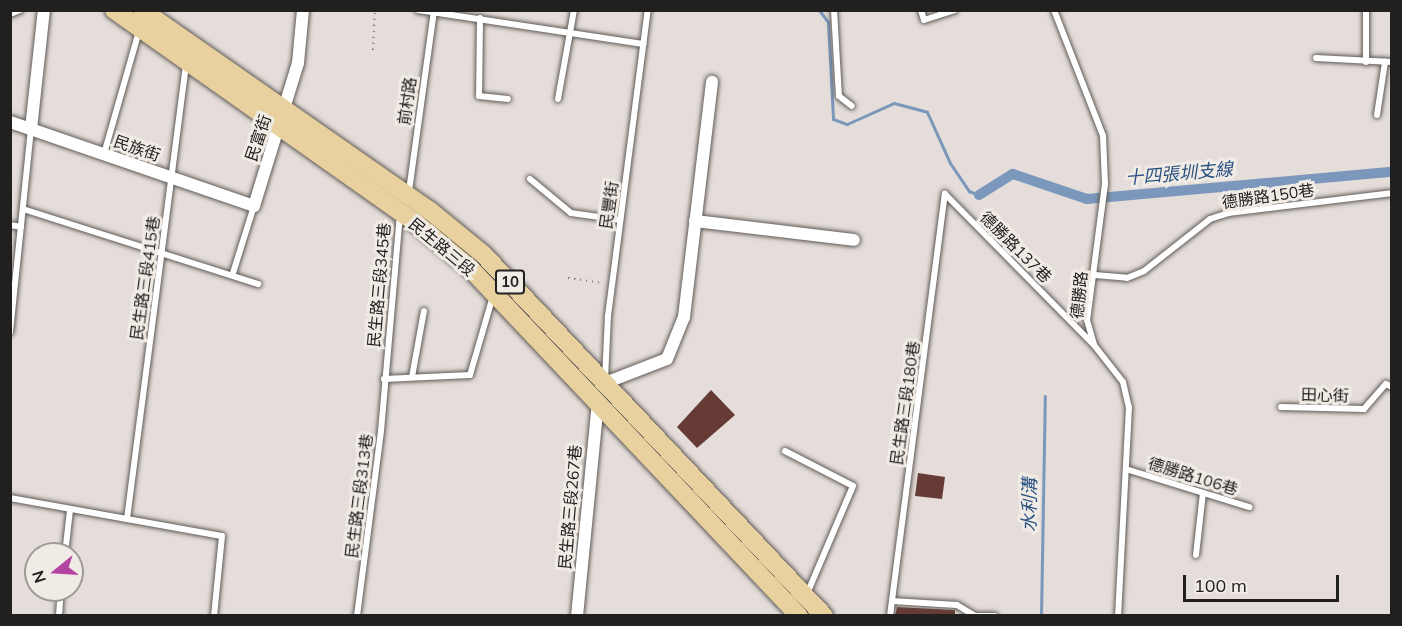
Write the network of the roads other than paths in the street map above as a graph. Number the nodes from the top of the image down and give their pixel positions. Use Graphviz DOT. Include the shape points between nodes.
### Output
graph roads {
  1 [pos="20,10"];
  2 [pos="44,10"];
  3 [pos="114,10"];
  4 [pos="303,10"];
  5 [pos="418,10"];
  6 [pos="574,10"];
  7 [pos="648,10"];
  8 [pos="834,10"];
  9 [pos="921,10"];
  10 [pos="954,10"];
  11 [pos="1063,10"];
  12 [pos="1366,10"];
  13 [pos="1055,11"];
  14 [pos="434,12"];
  15 [pos="10,14"];
  16 [pos="148,17"];
  17 [pos="480,18"];
  18 [pos="572,30"];
  19 [pos="187,40"];
  20 [pos="643,44"];
  21 [pos="1316,58"];
  22 [pos="186,60"];
  23 [pos="1366,62"];
  24 [pos="1388,62"];
  25 [pos="712,82"];
  26 [pos="508,99"];
  27 [pos="558,99"];
  28 [pos="852,106"];
  29 [pos="285,110"];
  30 [pos="1377,115"];
  31 [pos="10,122"];
  32 [pos="278,127"];
  33 [pos="31,129"];
  34 [pos="104,154"];
  35 [pos="172,177"];
  36 [pos="530,179"];
  37 [pos="1392,193"];
  38 [pos="945,194"];
  39 [pos="408,195"];
  40 [pos="254,206"];
  41 [pos="23,209"];
  42 [pos="400,213"];
  43 [pos="620,220"];
  44 [pos="696,221"];
  45 [pos="10,225"];
  46 [pos="21,227"];
  47 [pos="854,240"];
  48 [pos="161,257"];
  49 [pos="233,273"];
  50 [pos="1095,275"];
  51 [pos="258,284"];
  52 [pos="494,292"];
  53 [pos="424,311"];
  54 [pos="10,332"];
  55 [pos="1094,345"];
  56 [pos="412,377"];
  57 [pos="384,379"];
  58 [pos="605,383"];
  59 [pos="1392,387"];
  60 [pos="598,402"];
  61 [pos="1281,407"];
  62 [pos="785,451"];
  63 [pos="1129,470"];
  64 [pos="1203,493"];
  65 [pos="10,498"];
  66 [pos="1249,507"];
  67 [pos="70,510"];
  68 [pos="127,519"];
  69 [pos="66,542"];
  70 [pos="1196,555"];
  71 [pos="892,601"];
  72 [pos="796,608"];
  73 [pos="214,615"];
  74 [pos="357,615"];
  75 [pos="577,615"];
  76 [pos="824,615"];
  77 [pos="890,615"];
  78 [pos="975,615"];
  79 [pos="995,615"];
  80 [pos="1118,615"];
  1 -- 15 [label="lane"];
  2 -- 33 [label="street"];
  3 -- 16 [label="main road, 民生路三段 / 10"];
  4 -- 29 [label="street, 民富街"];
  5 -- 14 [label="lane"];
  6 -- 18 [label="lane"];
  7 -- 20 [label="lane, 民豐街"];
  8 -- 28 [label="lane" via="839,96"];
  9 -- 10 [label="lane" via="924,20"];
  11 -- 13 [label="lane"];
  12 -- 23 [label="lane"];
  13 -- 50 [label="lane, 德勝路" via="1103,136"];
  14 -- 17 [label="lane"];
  14 -- 39 [label="lane, 前村路"];
  16 -- 19 [label="main road, 民生路三段 / 10"];
  16 -- 22 [label="main road, 民生路三段 / 10"];
  16 -- 34 [label="lane"];
  17 -- 18 [label="lane"];
  17 -- 26 [label="lane" via="479,96"];
  18 -- 20 [label="lane"];
  18 -- 27 [label="lane"];
  19 -- 22 [label="lane, 民生路三段415巷"];
  19 -- 29 [label="main road, 民生路三段 / 10"];
  20 -- 43 [label="lane, 民豐街"];
  21 -- 23 [label="lane"];
  22 -- 32 [label="main road, 民生路三段 / 10"];
  22 -- 35 [label="lane, 民生路三段415巷"];
  23 -- 24 [label="lane"];
  24 -- 30 [label="lane"];
  25 -- 44 [label="street"];
  29 -- 32 [label="street, 民富街"];
  29 -- 39 [label="main road, 民生路三段 / 10"];
  31 -- 33 [label="street, 民族街"];
  32 -- 40 [label="street, 民富街"];
  32 -- 42 [label="main road, 民生路三段 / 10"];
  33 -- 34 [label="street, 民族街"];
  33 -- 41 [label="lane"];
  34 -- 35 [label="street, 民族街"];
  35 -- 40 [label="street, 民族街"];
  35 -- 48 [label="lane, 民生路三段415巷"];
  36 -- 43 [label="lane" via="571,213"];
  37 -- 50 [label="lane, 德勝路150巷" via="1229,213 1210,219 1144,271 1128,278"];
  38 -- 55 [label="lane, 德勝路137巷"];
  38 -- 71 [label="lane, 民生路三段180巷"];
  39 -- 42 [label="lane, 民生路三段345巷"];
  39 -- 58 [label="main road, 民生路三段 / 10" via="483,254"];
  40 -- 49 [label="lane, 民富街"];
  41 -- 46 [label="lane"];
  41 -- 48 [label="lane"];
  42 -- 52 [label="main road, 民生路三段 / 10"];
  42 -- 57 [label="lane, 民生路三段345巷"];
  43 -- 58 [label="lane, 民豐街"];
  44 -- 47 [label="street"];
  44 -- 58 [label="street" via="684,317 667,359"];
  45 -- 46 [label="lane"];
  46 -- 54 [label="lane"];
  48 -- 49 [label="lane"];
  48 -- 68 [label="lane, 民生路三段415巷"];
  49 -- 51 [label="lane"];
  50 -- 55 [label="lane, 德勝路" via="1087,320"];
  52 -- 56 [label="lane" via="470,375"];
  52 -- 60 [label="main road, 民生路三段 / 10"];
  53 -- 56 [label="lane"];
  55 -- 63 [label="lane, 德勝路" via="1123,382"];
  56 -- 57 [label="lane"];
  57 -- 74 [label="lane, 民生路三段313巷"];
  58 -- 60 [label="lane, 民豐街"];
  58 -- 72 [label="main road, 民生路三段 / 10"];
  59 -- 61 [label="lane, 田心街" via="1386,384 1364,409"];
  60 -- 72 [label="main road, 民生路三段 / 10"];
  60 -- 75 [label="street, 民生路三段267巷"];
  62 -- 72 [label="lane" via="853,486"];
  63 -- 64 [label="lane, 德勝路106巷"];
  63 -- 80 [label="lane, 德勝路"];
  64 -- 66 [label="lane, 德勝路106巷"];
  64 -- 70 [label="lane"];
  65 -- 67 [label="lane"];
  67 -- 68 [label="lane"];
  67 -- 69 [label="lane"];
  68 -- 73 [label="lane" via="222,536"];
  71 -- 77 [label="lane, 民生路三段180巷"];
  71 -- 78 [label="lane" via="957,605"];
  72 -- 76 [label="main road, 民生路三段 / 10"];
  78 -- 79 [label="lane"];
}
